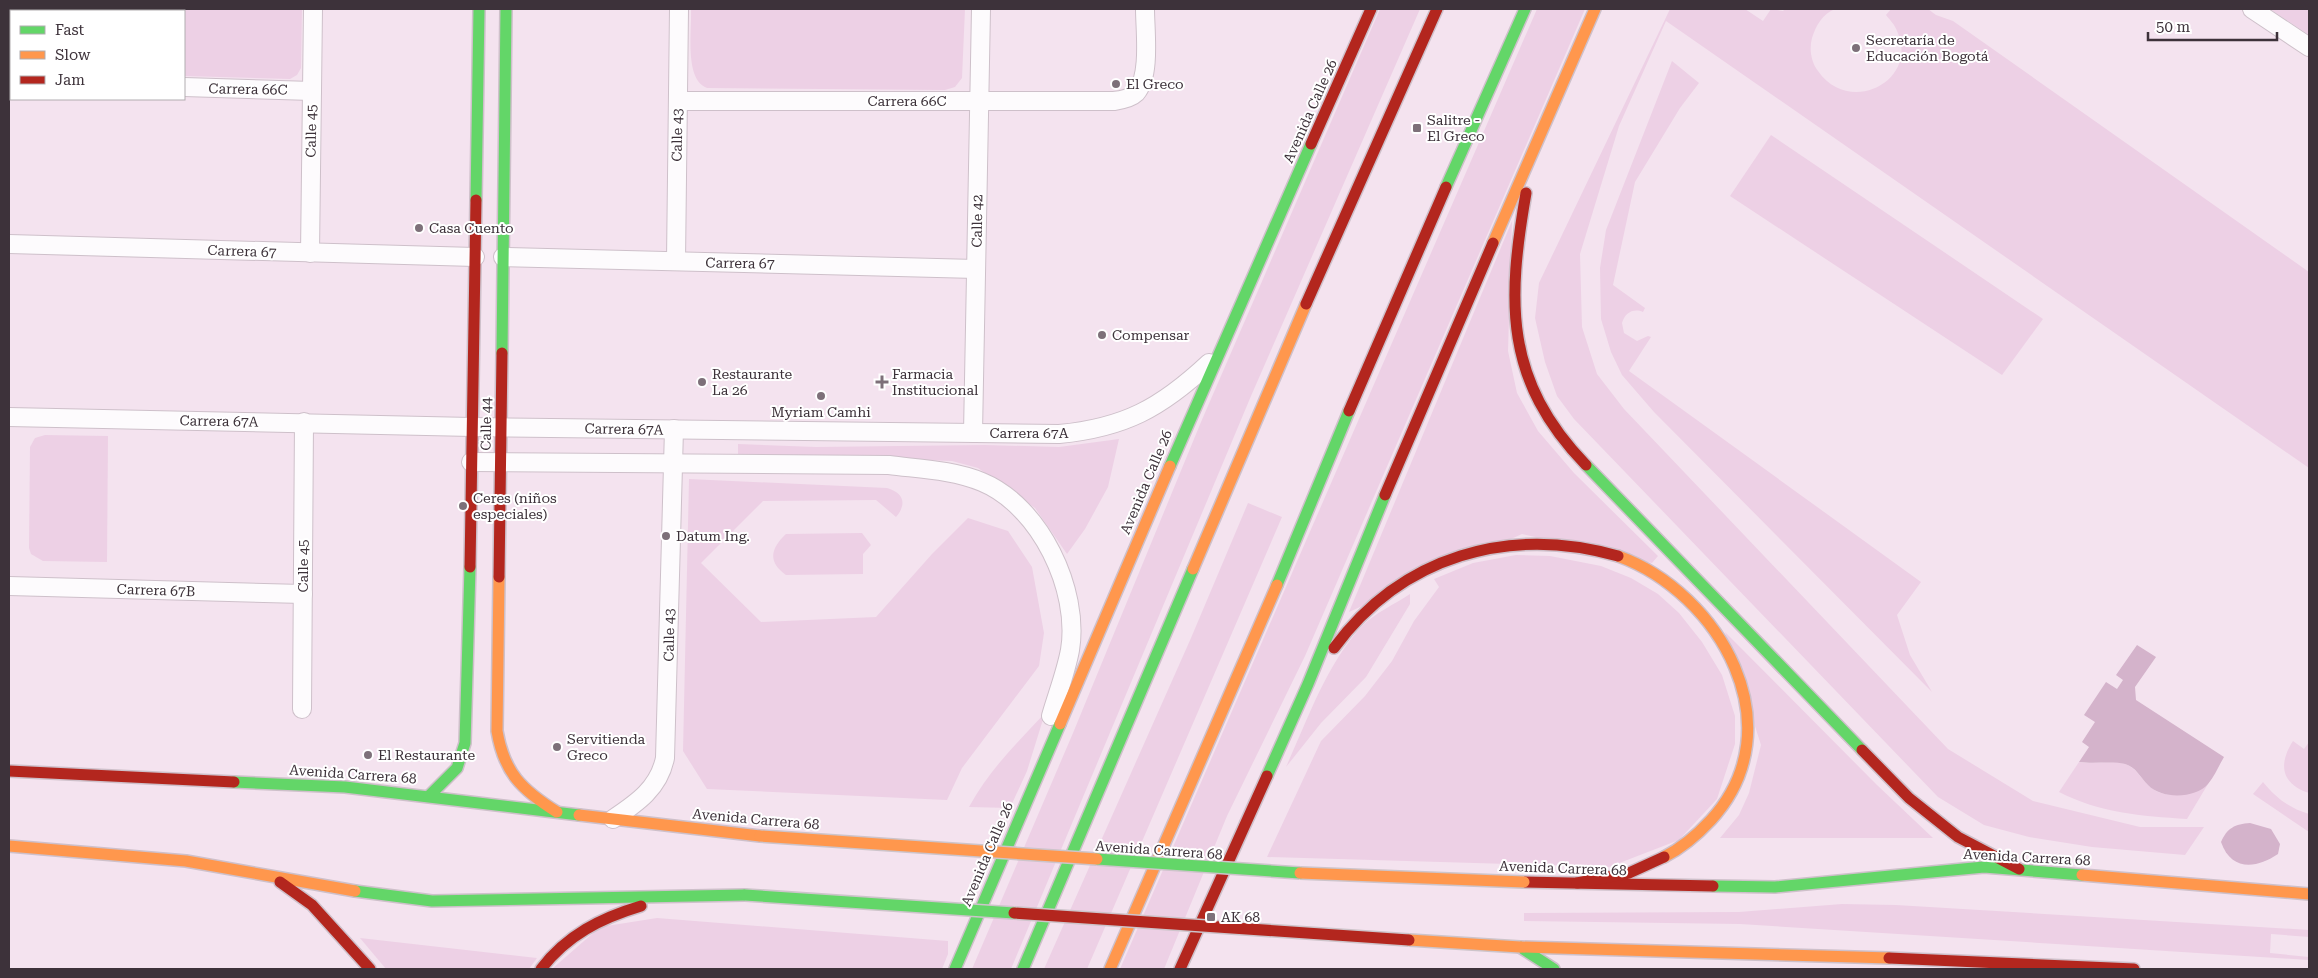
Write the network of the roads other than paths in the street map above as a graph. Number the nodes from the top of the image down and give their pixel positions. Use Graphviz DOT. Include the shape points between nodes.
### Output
graph roads {
  1 [pos="313,9"];
  2 [pos="479,9"];
  3 [pos="506,9"];
  4 [pos="679,9"];
  5 [pos="981,9"];
  6 [pos="1145,9"];
  7 [pos="1371,9"];
  8 [pos="1437,9"];
  9 [pos="1525,9"];
  10 [pos="1595,9"];
  11 [pos="2252,9"];
  12 [pos="2309,47"];
  13 [pos="185,87"];
  14 [pos="312,91"];
  15 [pos="678,101"];
  16 [pos="979,101"];
  17 [pos="1535,146"];
  18 [pos="9,244"];
  19 [pos="310,253"];
  20 [pos="475,257"];
  21 [pos="503,257"];
  22 [pos="9,261"];
  23 [pos="676,261"];
  24 [pos="976,269"];
  25 [pos="1217,356"];
  26 [pos="9,417"];
  27 [pos="304,422"];
  28 [pos="472,427"];
  29 [pos="501,427"];
  30 [pos="674,430"];
  31 [pos="973,433"];
  32 [pos="471,462"];
  33 [pos="501,462"];
  34 [pos="673,464"];
  35 [pos="9,586"];
  36 [pos="302,594"];
  37 [pos="1308,684"];
  38 [pos="302,709"];
  39 [pos="9,771"];
  40 [pos="1029,794"];
  41 [pos="429,796"];
  42 [pos="558,813"];
  43 [pos="613,819"];
  44 [pos="9,846"];
  45 [pos="2019,869"];
  46 [pos="270,876"];
  47 [pos="1577,883"];
  48 [pos="2309,894"];
  49 [pos="686,896"];
  50 [pos="1520,947"];
  51 [pos="2038,964"];
  52 [pos="1181,968"];
  53 [pos="370,969"];
  54 [pos="541,969"];
  55 [pos="955,969"];
  56 [pos="1022,969"];
  57 [pos="1110,969"];
  58 [pos="1554,969"];
  59 [pos="2023,969"];
  60 [pos="2134,969"];
  1 -- 14 [label="street, Calle 45"];
  2 -- 20 [label="main road, Calle 44"];
  3 -- 21 [label="main road, Calle 44"];
  4 -- 15 [label="street, Calle 43"];
  5 -- 16 [label="street, Calle 42"];
  6 -- 16 [label="street, Carrera 66C" via="1145,69 1136,93 1114,102"];
  7 -- 25 [label="main road, Avenida Calle 26"];
  8 -- 56 [label="main road" via="1268,391"];
  9 -- 57 [label="main road" via="1382,330 1259,626"];
  10 -- 17 [label="main road"];
  11 -- 12 [label="street"];
  13 -- 14 [label="street, Carrera 66C"];
  14 -- 19 [label="street, Calle 45"];
  15 -- 16 [label="street, Carrera 66C"];
  15 -- 23 [label="street, Calle 43"];
  16 -- 24 [label="street, Calle 42"];
  17 -- 37 [label="main road" via="1417,416"];
  17 -- 45 [label="main road" via="1518,237 1514,295 1520,351 1543,412 1584,465 1909,798 1958,837"];
  18 -- 19 [label="street, Carrera 67"];
  18 -- 22 [label="street"];
  19 -- 20 [label="street, Carrera 67"];
  20 -- 28 [label="main road, Calle 44"];
  21 -- 23 [label="street, Carrera 67"];
  21 -- 29 [label="main road, Calle 44"];
  23 -- 24 [label="street, Carrera 67"];
  24 -- 31 [label="street, Calle 42"];
  25 -- 31 [label="street, Carrera 67A" via="1184,386 1132,419 1091,431 1059,434"];
  25 -- 40 [label="main road, Avenida Calle 26"];
  26 -- 27 [label="street, Carrera 67A"];
  27 -- 28 [label="street, Carrera 67A"];
  27 -- 36 [label="street, Calle 45"];
  28 -- 29 [label="street, Carrera 67A"];
  28 -- 32 [label="main road, Calle 44"];
  29 -- 30 [label="street, Carrera 67A"];
  29 -- 33 [label="main road, Calle 44"];
  30 -- 31 [label="street, Carrera 67A"];
  30 -- 34 [label="street, Calle 43"];
  32 -- 33 [label="street"];
  32 -- 41 [label="main road, Calle 44" via="464,756 459,767"];
  33 -- 34 [label="street"];
  33 -- 42 [label="main road, Calle 44" via="499,748 516,782"];
  34 -- 40 [label="street" via="889,466 947,471 983,482 1024,511 1044,538 1062,576 1071,623 1070,650"];
  34 -- 43 [label="street, Calle 43" via="666,758 655,785"];
  35 -- 36 [label="street, Carrera 67B"];
  36 -- 38 [label="street, Calle 45"];
  37 -- 47 [label="main road" via="1365,608 1406,580 1458,557 1494,546 1528,542 1565,543 1635,563 1664,578 1691,601 1709,623 1734,664 1748,711 1750,740 1746,759 1739,780 1725,804 1689,840 1636,871"];
  37 -- 52 [label="main road"];
  39 -- 41 [label="main road, Avenida Carrera 68" via="345,787"];
  40 -- 55 [label="main road, Avenida Calle 26"];
  41 -- 42 [label="main road, Avenida Carrera 68"];
  42 -- 43 [label="main road, Avenida Carrera 68"];
  43 -- 47 [label="main road, Avenida Carrera 68, bridge" via="760,836 1271,872"];
  44 -- 46 [label="main road" via="186,861"];
  45 -- 47 [label="main road, Avenida Carrera 68" via="1932,870 1775,886"];
  45 -- 48 [label="main road, Avenida Carrera 68"];
  46 -- 49 [label="main road" via="432,901"];
  46 -- 53 [label="main road" via="312,904"];
  49 -- 50 [label="main road, bridge" via="745,895"];
  49 -- 54 [label="main road" via="615,913 595,922 569,939"];
  50 -- 51 [label="main road"];
  50 -- 58 [label="main road"];
  51 -- 59 [label="main road"];
  51 -- 60 [label="main road"];
}
